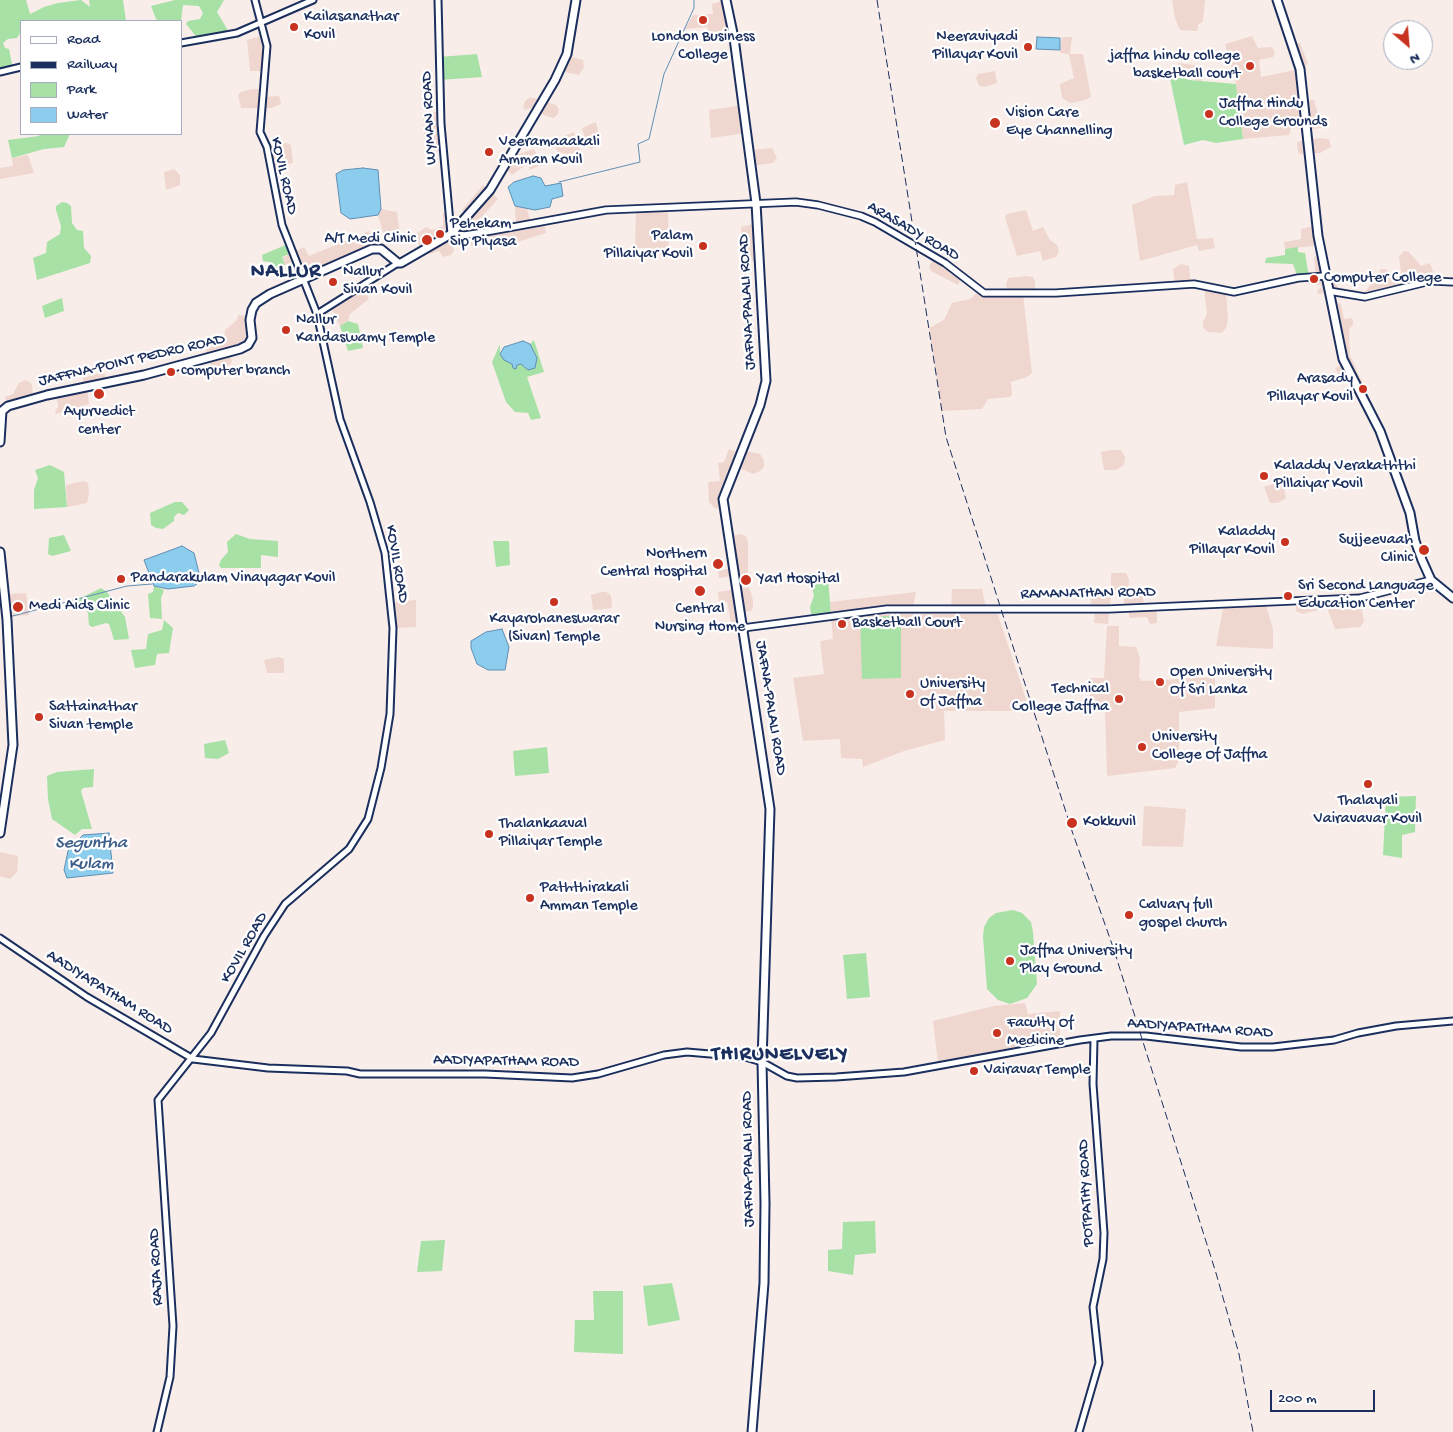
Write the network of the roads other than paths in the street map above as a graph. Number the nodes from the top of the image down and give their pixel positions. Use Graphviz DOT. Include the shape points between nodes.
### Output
graph roads {
  1 [pos="255,0"];
  2 [pos="313,0"];
  3 [pos="438,0"];
  4 [pos="576,0"];
  5 [pos="726,0"];
  6 [pos="1278,0"];
  7 [pos="261,22"];
  8 [pos="182,43"];
  9 [pos="20,67"];
  10 [pos="0,72"];
  11 [pos="756,203"];
  12 [pos="451,234"];
  13 [pos="398,263"];
  14 [pos="1325,276"];
  15 [pos="303,279"];
  16 [pos="1453,282"];
  17 [pos="1329,291"];
  18 [pos="317,314"];
  19 [pos="0,442"];
  20 [pos="0,552"];
  21 [pos="1431,580"];
  22 [pos="1453,598"];
  23 [pos="744,628"];
  24 [pos="0,833"];
  25 [pos="0,938"];
  26 [pos="1453,1021"];
  27 [pos="1094,1039"];
  28 [pos="193,1059"];
  29 [pos="762,1062"];
  30 [pos="158,1100"];
  31 [pos="157,1432"];
  32 [pos="752,1432"];
  33 [pos="1079,1432"];
  1 -- 7 [label="street, KOVIL ROAD"];
  2 -- 7 [label="street"];
  3 -- 12 [label="street, WYMAN ROAD" via="441,124"];
  4 -- 12 [label="main road" via="567,54 555,80 490,190"];
  5 -- 11 [label="main road, JAFNA-PALALI ROAD"];
  6 -- 14 [label="main road" via="1300,68 1315,214"];
  7 -- 8 [label="street" via="236,33"];
  7 -- 15 [label="street, KOVIL ROAD" via="267,55 260,132 267,147 282,225"];
  9 -- 10 [label="street"];
  11 -- 12 [label="main road, ARASADY ROAD" via="606,210 491,231"];
  11 -- 14 [label="main road, ARASADY ROAD" via="803,202 860,216 945,263 984,293 1056,293 1191,284 1234,292 1291,279"];
  11 -- 23 [label="main road, JAFNA-PALALI ROAD" via="766,381 760,405 723,499"];
  12 -- 13 [label="main road"];
  13 -- 15 [label="main road, JAFFNA-POINT PEDRO ROAD" via="376,248"];
  13 -- 18 [label="street"];
  14 -- 17 [label="main road"];
  15 -- 18 [label="street, KOVIL ROAD"];
  15 -- 19 [label="main road, JAFFNA-POINT PEDRO ROAD" via="256,303 250,316 252,338 244,347 144,375 8,406 2,411"];
  16 -- 17 [label="main road" via="1431,281 1365,297"];
  17 -- 21 [label="main road" via="1343,359 1380,431 1410,513 1417,548"];
  18 -- 28 [label="street, KOVIL ROAD" via="340,419 370,502 385,558 393,654 390,714 383,758 368,820 349,849 285,904"];
  20 -- 24 [label="main road" via="7,617 13,745"];
  21 -- 22 [label="main road"];
  21 -- 23 [label="main road, RAMANATHAN ROAD" via="1360,598 1109,609 887,609"];
  23 -- 29 [label="main road, JAFNA-PALALI ROAD" via="770,809"];
  25 -- 28 [label="street, AADIYAPATHAM ROAD"];
  26 -- 27 [label="street, AADIYAPATHAM ROAD" via="1396,1026 1334,1040 1273,1047 1240,1047 1146,1036"];
  27 -- 29 [label="street, AADIYAPATHAM ROAD" via="882,1075 797,1078"];
  27 -- 33 [label="street, POTPATHY ROAD" via="1093,1084 1104,1233 1103,1259 1093,1307 1100,1363"];
  28 -- 29 [label="street, AADIYAPATHAM ROAD" via="268,1068 368,1074 572,1078 598,1074 664,1054 687,1052 745,1056"];
  28 -- 30 [label="street, KOVIL ROAD"];
  29 -- 32 [label="main road, JAFNA-PALALI ROAD" via="764,1283"];
  30 -- 31 [label="street, RAJA ROAD" via="173,1326 170,1377"];
}
